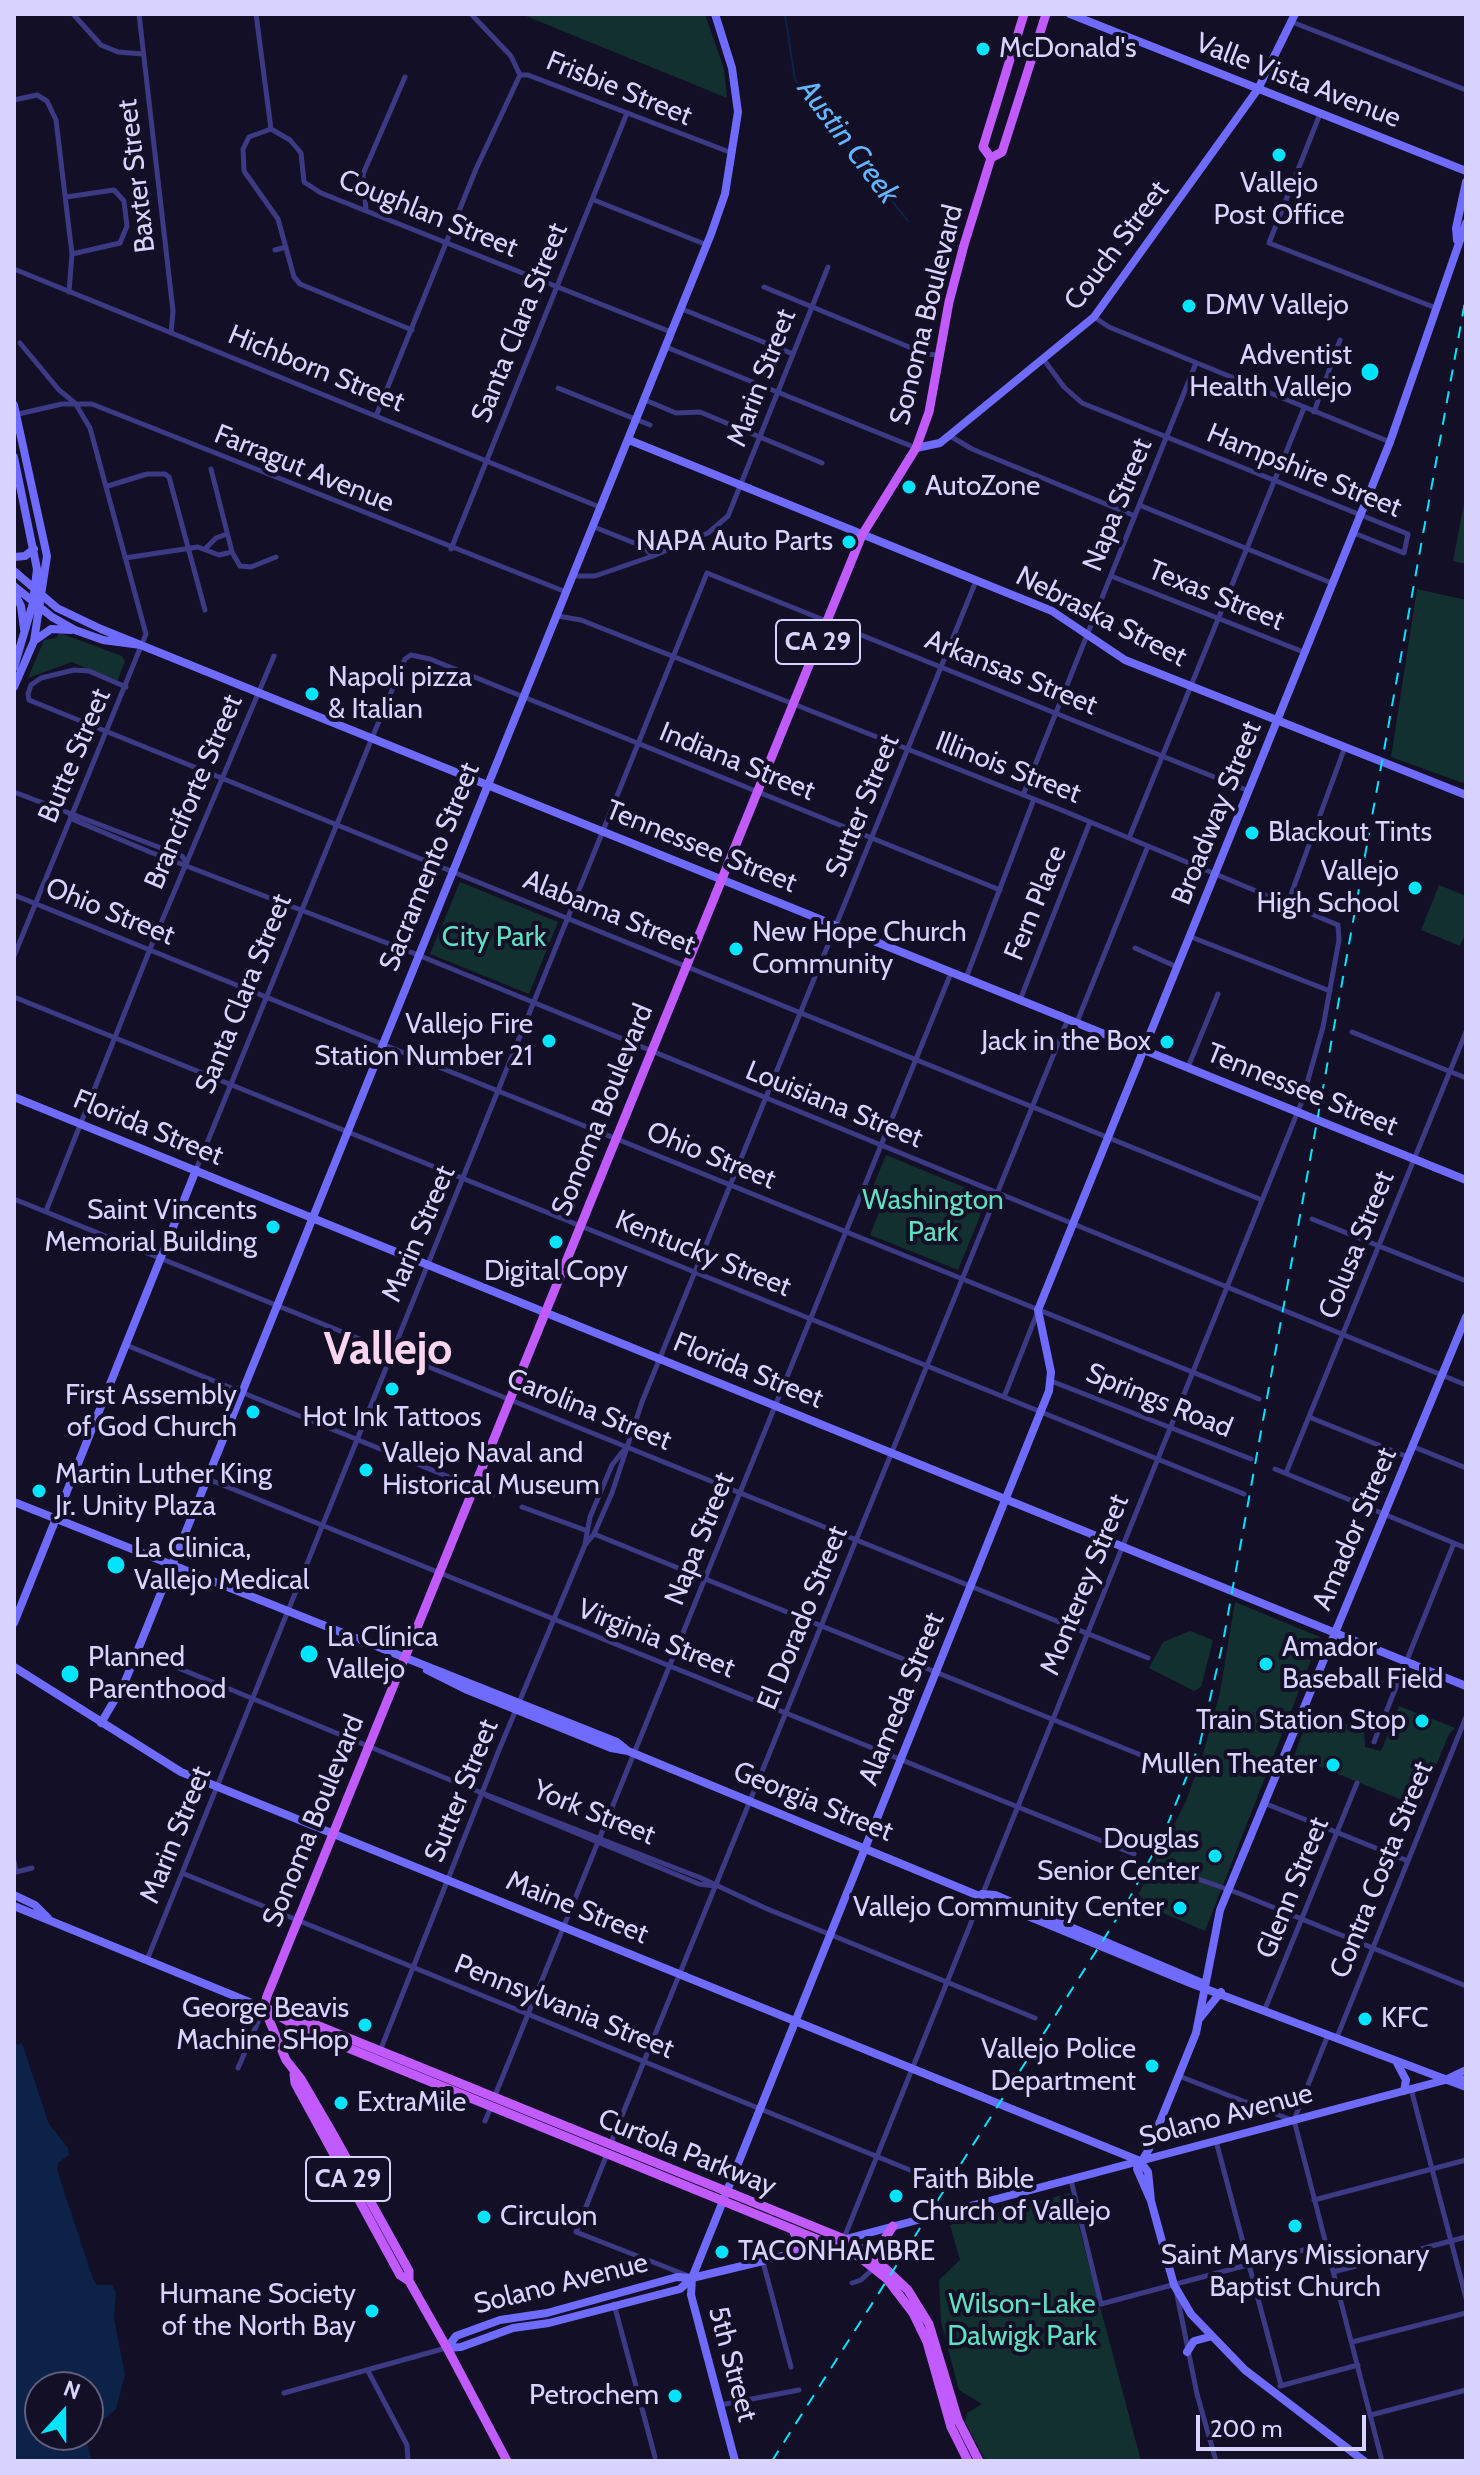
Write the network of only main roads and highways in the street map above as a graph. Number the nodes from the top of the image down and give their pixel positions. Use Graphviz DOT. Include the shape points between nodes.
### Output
graph roads {
  1 [pos="715,14"];
  2 [pos="1024,14"];
  3 [pos="1046,14"];
  4 [pos="1070,14"];
  5 [pos="1294,18"];
  6 [pos="1258,89"];
  7 [pos="991,158"];
  8 [pos="1466,171"];
  9 [pos="1466,182"];
  10 [pos="1466,223"];
  11 [pos="1457,241"];
  12 [pos="15,411"];
  13 [pos="629,440"];
  14 [pos="916,448"];
  15 [pos="14,457"];
  16 [pos="862,535"];
  17 [pos="34,549"];
  18 [pos="14,557"];
  19 [pos="14,571"];
  20 [pos="14,589"];
  21 [pos="40,593"];
  22 [pos="37,606"];
  23 [pos="75,630"];
  24 [pos="23,641"];
  25 [pos="34,641"];
  26 [pos="142,645"];
  27 [pos="14,667"];
  28 [pos="14,687"];
  29 [pos="1278,721"];
  30 [pos="488,784"];
  31 [pos="1466,795"];
  32 [pos="721,879"];
  33 [pos="1145,1050"];
  34 [pos="14,1097"];
  35 [pos="196,1170"];
  36 [pos="1466,1180"];
  37 [pos="311,1218"];
  38 [pos="1038,1310"];
  39 [pos="546,1313"];
  40 [pos="1465,1321"];
  41 [pos="1006,1499"];
  42 [pos="14,1502"];
  43 [pos="56,1519"];
  44 [pos="172,1566"];
  45 [pos="14,1623"];
  46 [pos="1335,1633"];
  47 [pos="402,1659"];
  48 [pos="14,1667"];
  49 [pos="1466,1686"];
  50 [pos="101,1723"];
  51 [pos="332,1833"];
  52 [pos="866,1847"];
  53 [pos="14,1895"];
  54 [pos="14,1906"];
  55 [pos="48,1918"];
  56 [pos="1206,1986"];
  57 [pos="1221,1992"];
  58 [pos="264,2008"];
  59 [pos="1200,2019"];
  60 [pos="796,2022"];
  61 [pos="299,2028"];
  62 [pos="283,2054"];
  63 [pos="1397,2063"];
  64 [pos="1466,2070"];
  65 [pos="1445,2080"];
  66 [pos="1466,2080"];
  67 [pos="1466,2087"];
  68 [pos="1408,2090"];
  69 [pos="493,2102"];
  70 [pos="1156,2127"];
  71 [pos="1097,2144"];
  72 [pos="1171,2153"];
  73 [pos="1140,2161"];
  74 [pos="1100,2172"];
  75 [pos="725,2196"];
  76 [pos="893,2226"];
  77 [pos="793,2229"];
  78 [pos="844,2239"];
  79 [pos="830,2243"];
  80 [pos="790,2253"];
  81 [pos="877,2264"];
  82 [pos="692,2278"];
  83 [pos="1209,2337"];
  84 [pos="447,2348"];
  85 [pos="1187,2352"];
  86 [pos="507,2461"];
  87 [pos="735,2461"];
  88 [pos="968,2461"];
  89 [pos="979,2461"];
  90 [pos="1364,2461"];
  1 -- 13 [label="main road, Sacramento Street" via="736,90 725,194"];
  2 -- 7 [label="main road, Sonoma Boulevard / CA 29" via="983,147"];
  3 -- 7 [label="main road, Sonoma Boulevard / CA 29" via="1002,152"];
  4 -- 6 [label="main road, Valle Vista Avenue"];
  5 -- 6 [label="main road, Couch Street"];
  6 -- 8 [label="main road, Valle Vista Avenue"];
  6 -- 14 [label="main road, Couch Street" via="1094,317 949,435 934,446"];
  7 -- 14 [label="main road, Sonoma Boulevard / CA 29" via="956,274 929,412"];
  9 -- 11 [label="main road, Broadway Street"];
  10 -- 11 [label="main road, Broadway Street"];
  11 -- 29 [label="main road, Broadway Street" via="1439,309 1390,442"];
  12 -- 21 [label="main road" via="47,556"];
  13 -- 16 [label="main road, Nebraska Street"];
  13 -- 30 [label="main road, Sacramento Street"];
  14 -- 16 [label="main road, Sonoma Boulevard / CA 29"];
  15 -- 17 [label="main road"];
  16 -- 29 [label="main road, Nebraska Street" via="1052,611 1125,660"];
  16 -- 32 [label="main road, Sonoma Boulevard / CA 29"];
  17 -- 18 [label="main road"];
  17 -- 21 [label="main road"];
  19 -- 21 [label="main road, Tennessee Street"];
  20 -- 22 [label="main road, Tennessee Street"];
  20 -- 24 [label="main road" via="23,617"];
  21 -- 22 [label="main road"];
  21 -- 26 [label="main road, Tennessee Street" via="83,621"];
  22 -- 23 [label="main road, Tennessee Street"];
  22 -- 24 [label="main road"];
  22 -- 25 [label="main road"];
  23 -- 25 [label="main road" via="51,629"];
  23 -- 26 [label="main road, Tennessee Street"];
  24 -- 27 [label="main road"];
  25 -- 28 [label="main road"];
  26 -- 30 [label="main road, Tennessee Street"];
  29 -- 31 [label="main road, Nebraska Street"];
  29 -- 33 [label="main road, Broadway Street"];
  30 -- 32 [label="main road, Tennessee Street"];
  30 -- 37 [label="main road, Sacramento Street"];
  32 -- 33 [label="main road, Tennessee Street"];
  32 -- 39 [label="main road, Sonoma Boulevard / CA 29"];
  33 -- 36 [label="main road, Tennessee Street"];
  33 -- 38 [label="main road, Broadway Street"];
  34 -- 35 [label="main road, Florida Street"];
  35 -- 37 [label="main road, Florida Street"];
  35 -- 43 [label="main road, Santa Clara Street"];
  37 -- 39 [label="main road, Florida Street"];
  37 -- 44 [label="main road, Sacramento Street"];
  38 -- 41 [label="main road, Alameda Street" via="1051,1381"];
  39 -- 41 [label="main road, Florida Street"];
  39 -- 47 [label="main road, Sonoma Boulevard / CA 29"];
  40 -- 46 [label="main road, Amador Street"];
  41 -- 46 [label="main road, Florida Street"];
  41 -- 52 [label="main road, Alameda Street"];
  42 -- 43 [label="main road, Georgia Street"];
  43 -- 44 [label="main road, Georgia Street"];
  43 -- 45 [label="main road, Santa Clara Street"];
  44 -- 47 [label="main road, Georgia Street"];
  44 -- 50 [label="main road, Sacramento Street" via="121,1691"];
  46 -- 49 [label="main road, Florida Street"];
  46 -- 56 [label="main road, Amador Street" via="1228,1891 1216,1925"];
  47 -- 51 [label="main road, Sonoma Boulevard / CA 29"];
  47 -- 52 [label="main road, Georgia Street" via="454,1685"];
  48 -- 50 [label="main road, Maine Street"];
  50 -- 51 [label="main road, Maine Street" via="160,1763"];
  51 -- 58 [label="main road, Sonoma Boulevard / CA 29"];
  51 -- 60 [label="main road, Maine Street"];
  52 -- 56 [label="main road, Georgia Street" via="1004,1908"];
  52 -- 60 [label="main road, Alameda Street"];
  53 -- 55 [label="main road, Curtola Parkway"];
  54 -- 55 [label="main road, Curtola Parkway"];
  55 -- 58 [label="main road, Curtola Parkway"];
  56 -- 57 [label="main road, Georgia Street"];
  56 -- 59 [label="main road, Amador Street"];
  57 -- 59 [label="main road"];
  57 -- 63 [label="main road, Georgia Street"];
  58 -- 61 [label="main road, Curtola Parkway"];
  58 -- 62 [label="main road, CA 29"];
  58 -- 69 [label="main road, Curtola Parkway"];
  59 -- 70 [label="main road, Amador Street"];
  60 -- 71 [label="main road, Maine Street"];
  60 -- 75 [label="main road, Alameda Street"];
  61 -- 62 [label="main road" via="285,2035"];
  61 -- 69 [label="main road, Curtola Parkway"];
  62 -- 84 [label="main road, CA 29" via="333,2134"];
  63 -- 65 [label="main road, Georgia Street"];
  63 -- 68 [label="main road"];
  64 -- 65 [label="main road, Solano Avenue"];
  65 -- 66 [label="main road, Solano Avenue"];
  65 -- 67 [label="main road, Georgia Street"];
  65 -- 68 [label="main road, Solano Avenue"];
  68 -- 72 [label="main road, Solano Avenue"];
  69 -- 75 [label="main road, Curtola Parkway"];
  70 -- 72 [label="main road" via="1160,2146"];
  70 -- 73 [label="main road, Amador Street"];
  71 -- 73 [label="main road, Maine Street"];
  71 -- 74 [label="main road" via="1106,2157"];
  72 -- 73 [label="main road, Solano Avenue"];
  73 -- 74 [label="main road, Solano Avenue"];
  73 -- 83 [label="main road" via="1148,2172 1176,2289"];
  74 -- 76 [label="main road, Solano Avenue"];
  75 -- 77 [label="main road, Curtola Parkway"];
  75 -- 78 [label="main road, Curtola Parkway"];
  75 -- 82 [label="main road, Alameda Street"];
  76 -- 78 [label="main road, Solano Avenue"];
  76 -- 81 [label="main road"];
  77 -- 79 [label="main road, Curtola Parkway"];
  77 -- 80 [label="main road" via="798,2243"];
  78 -- 79 [label="main road, Solano Avenue"];
  78 -- 81 [label="main road, Curtola Parkway"];
  79 -- 80 [label="main road, Solano Avenue"];
  79 -- 81 [label="main road, Curtola Parkway"];
  80 -- 82 [label="main road, Solano Avenue"];
  81 -- 88 [label="main road, Curtola Parkway" via="921,2327 951,2427"];
  81 -- 89 [label="main road, Curtola Parkway" via="908,2290 929,2324 958,2420"];
  82 -- 84 [label="main road, Solano Avenue" via="680,2289"];
  82 -- 84 [label="main road, Solano Avenue" via="677,2277 486,2324 456,2336"];
  82 -- 87 [label="main road, 5th Street" via="691,2295"];
  83 -- 85 [label="main road" via="1194,2341"];
  83 -- 90 [label="main road"];
  84 -- 86 [label="main road, CA 29"];
}
